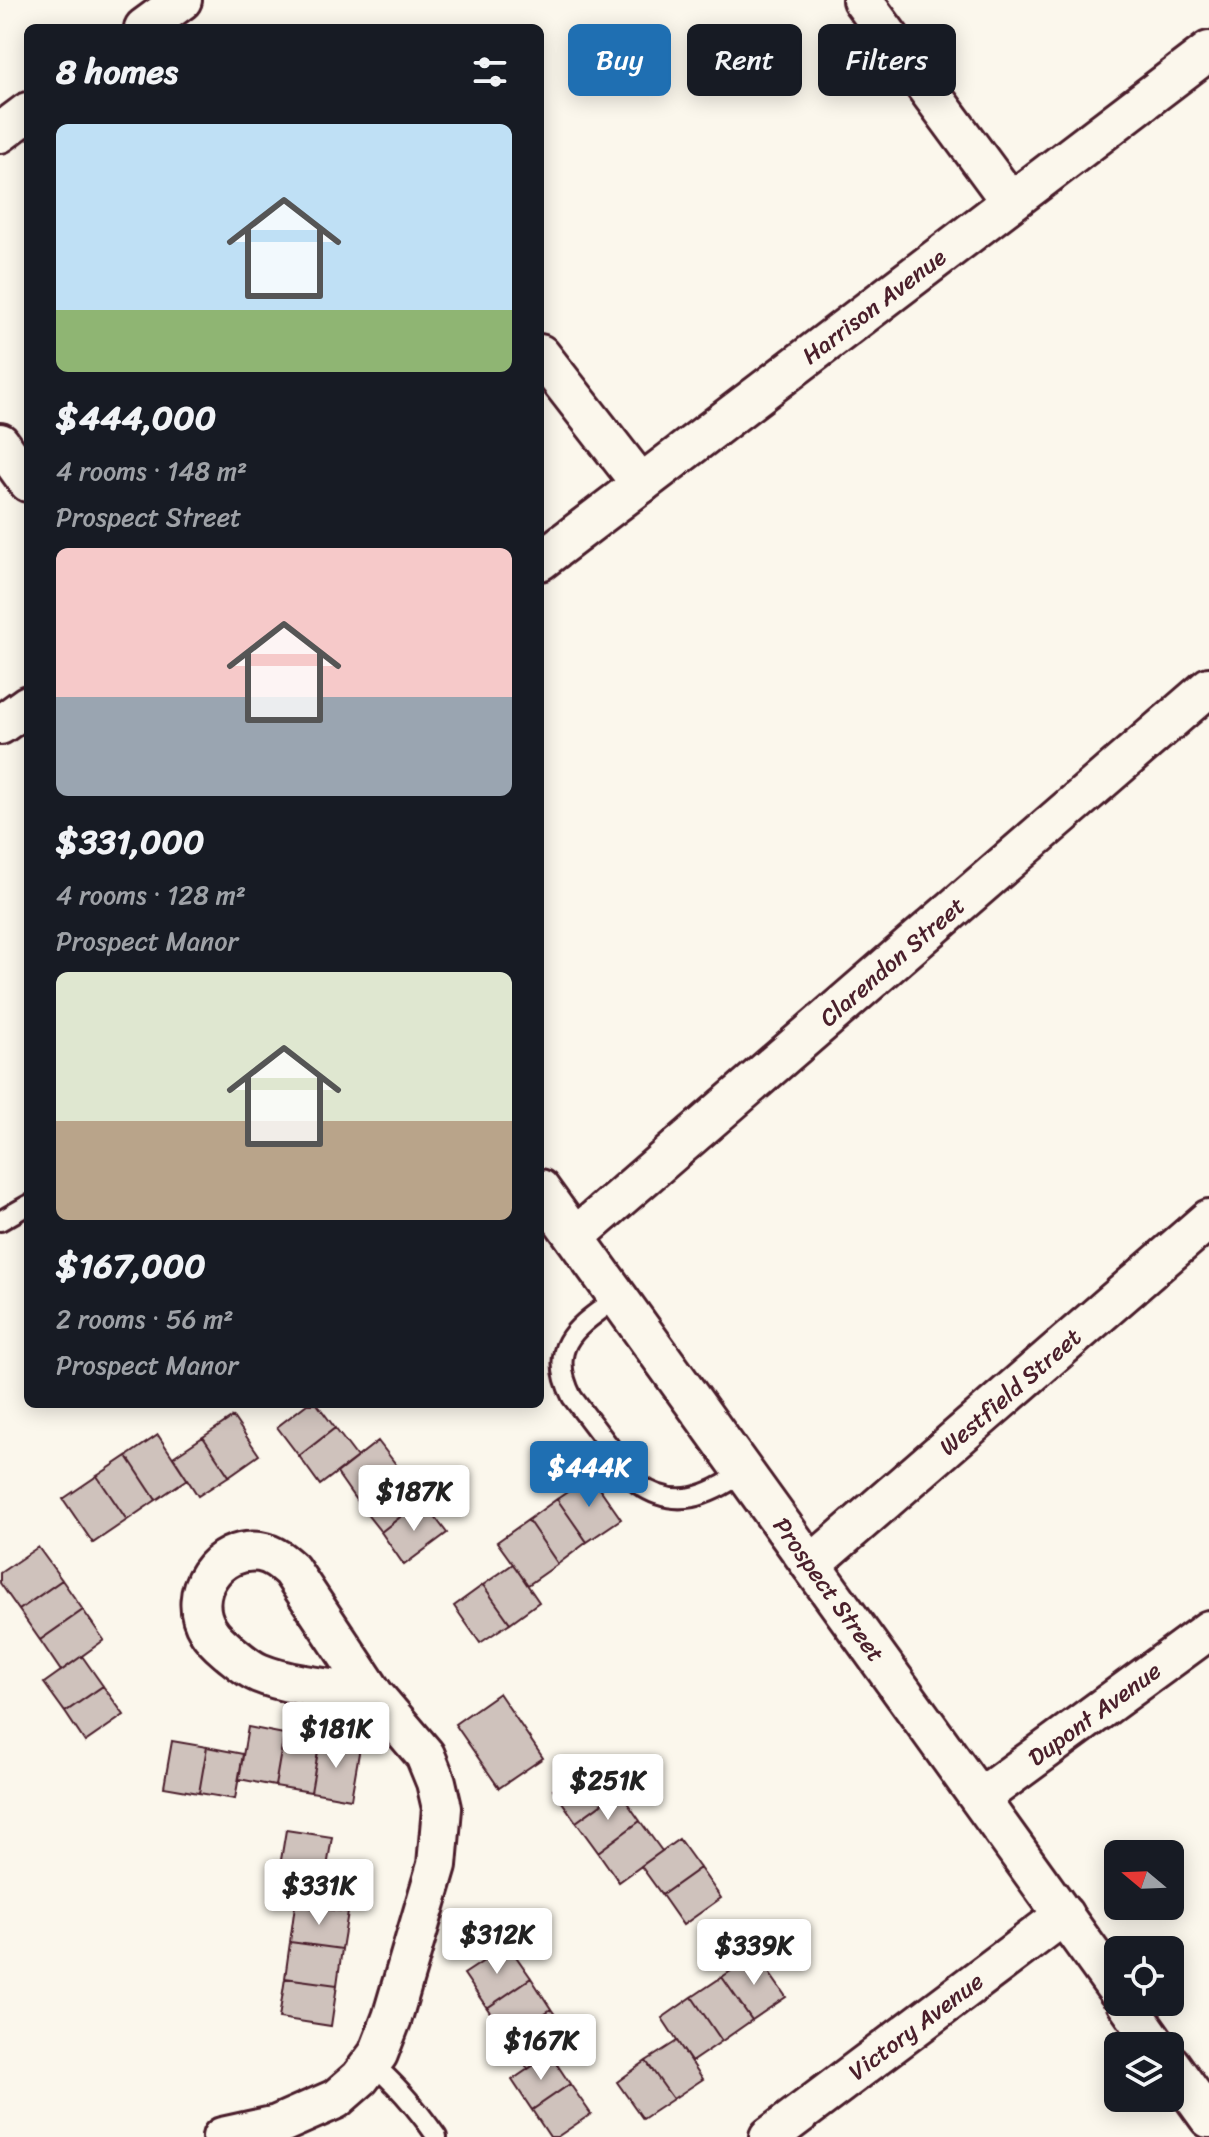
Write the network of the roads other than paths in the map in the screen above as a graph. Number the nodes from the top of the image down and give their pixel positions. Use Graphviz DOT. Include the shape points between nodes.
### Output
graph roads {
  1 [pos="182,0"];
  2 [pos="862,0"];
  3 [pos="149,24"];
  4 [pos="1209,51"];
  5 [pos="24,115"];
  6 [pos="0,133"];
  7 [pos="1010,201"];
  8 [pos="544,359"];
  9 [pos="0,443"];
  10 [pos="24,476"];
  11 [pos="641,484"];
  12 [pos="544,558"];
  13 [pos="1209,687"];
  14 [pos="24,708"];
  15 [pos="0,725"];
  16 [pos="544,1194"];
  17 [pos="24,1207"];
  18 [pos="1209,1219"];
  19 [pos="0,1221"];
  20 [pos="575,1237"];
  21 [pos="618,1297"];
  22 [pos="744,1472"];
  23 [pos="811,1565"];
  24 [pos="1209,1630"];
  25 [pos="374,1695"];
  26 [pos="980,1798"];
  27 [pos="1064,1915"];
  28 [pos="1104,1971"];
  29 [pos="371,2063"];
  30 [pos="1184,2082"];
  31 [pos="1207,2111"];
  32 [pos="222,2137"];
  33 [pos="437,2137"];
  34 [pos="769,2137"];
  1 -- 3 [label="street"];
  2 -- 7 [label="street"];
  4 -- 7 [label="street, Harrison Avenue"];
  5 -- 6 [label="street"];
  7 -- 11 [label="street, Harrison Avenue"];
  8 -- 11 [label="street"];
  9 -- 10 [label="street"];
  11 -- 12 [label="street, Harrison Avenue"];
  13 -- 20 [label="street, Clarendon Street"];
  14 -- 15 [label="street"];
  16 -- 20 [label="street, Prospect Street"];
  17 -- 19 [label="lane"];
  18 -- 23 [label="street, Westfield Street"];
  20 -- 21 [label="street, Prospect Street"];
  21 -- 22 [label="street, Prospect Street"];
  21 -- 22 [label="lane" via="568,1339 564,1382 572,1397 638,1484 651,1493 699,1496"];
  22 -- 23 [label="street, Prospect Street"];
  23 -- 26 [label="street, Prospect Street"];
  24 -- 26 [label="street, Dupont Avenue"];
  25 -- 25 [label="street" via="281,1680 242,1664 208,1631 202,1615 200,1599 213,1570 243,1552 278,1558 306,1590"];
  25 -- 29 [label="street" via="425,1755 442,1808 437,1865 392,2018"];
  26 -- 27 [label="street, Prospect Street"];
  27 -- 28 [label="street, Prospect Street"];
  27 -- 34 [label="street, Victory Avenue"];
  29 -- 32 [label="street" via="336,2099 277,2125"];
  29 -- 33 [label="lane"];
  30 -- 31 [label="street"];
}
